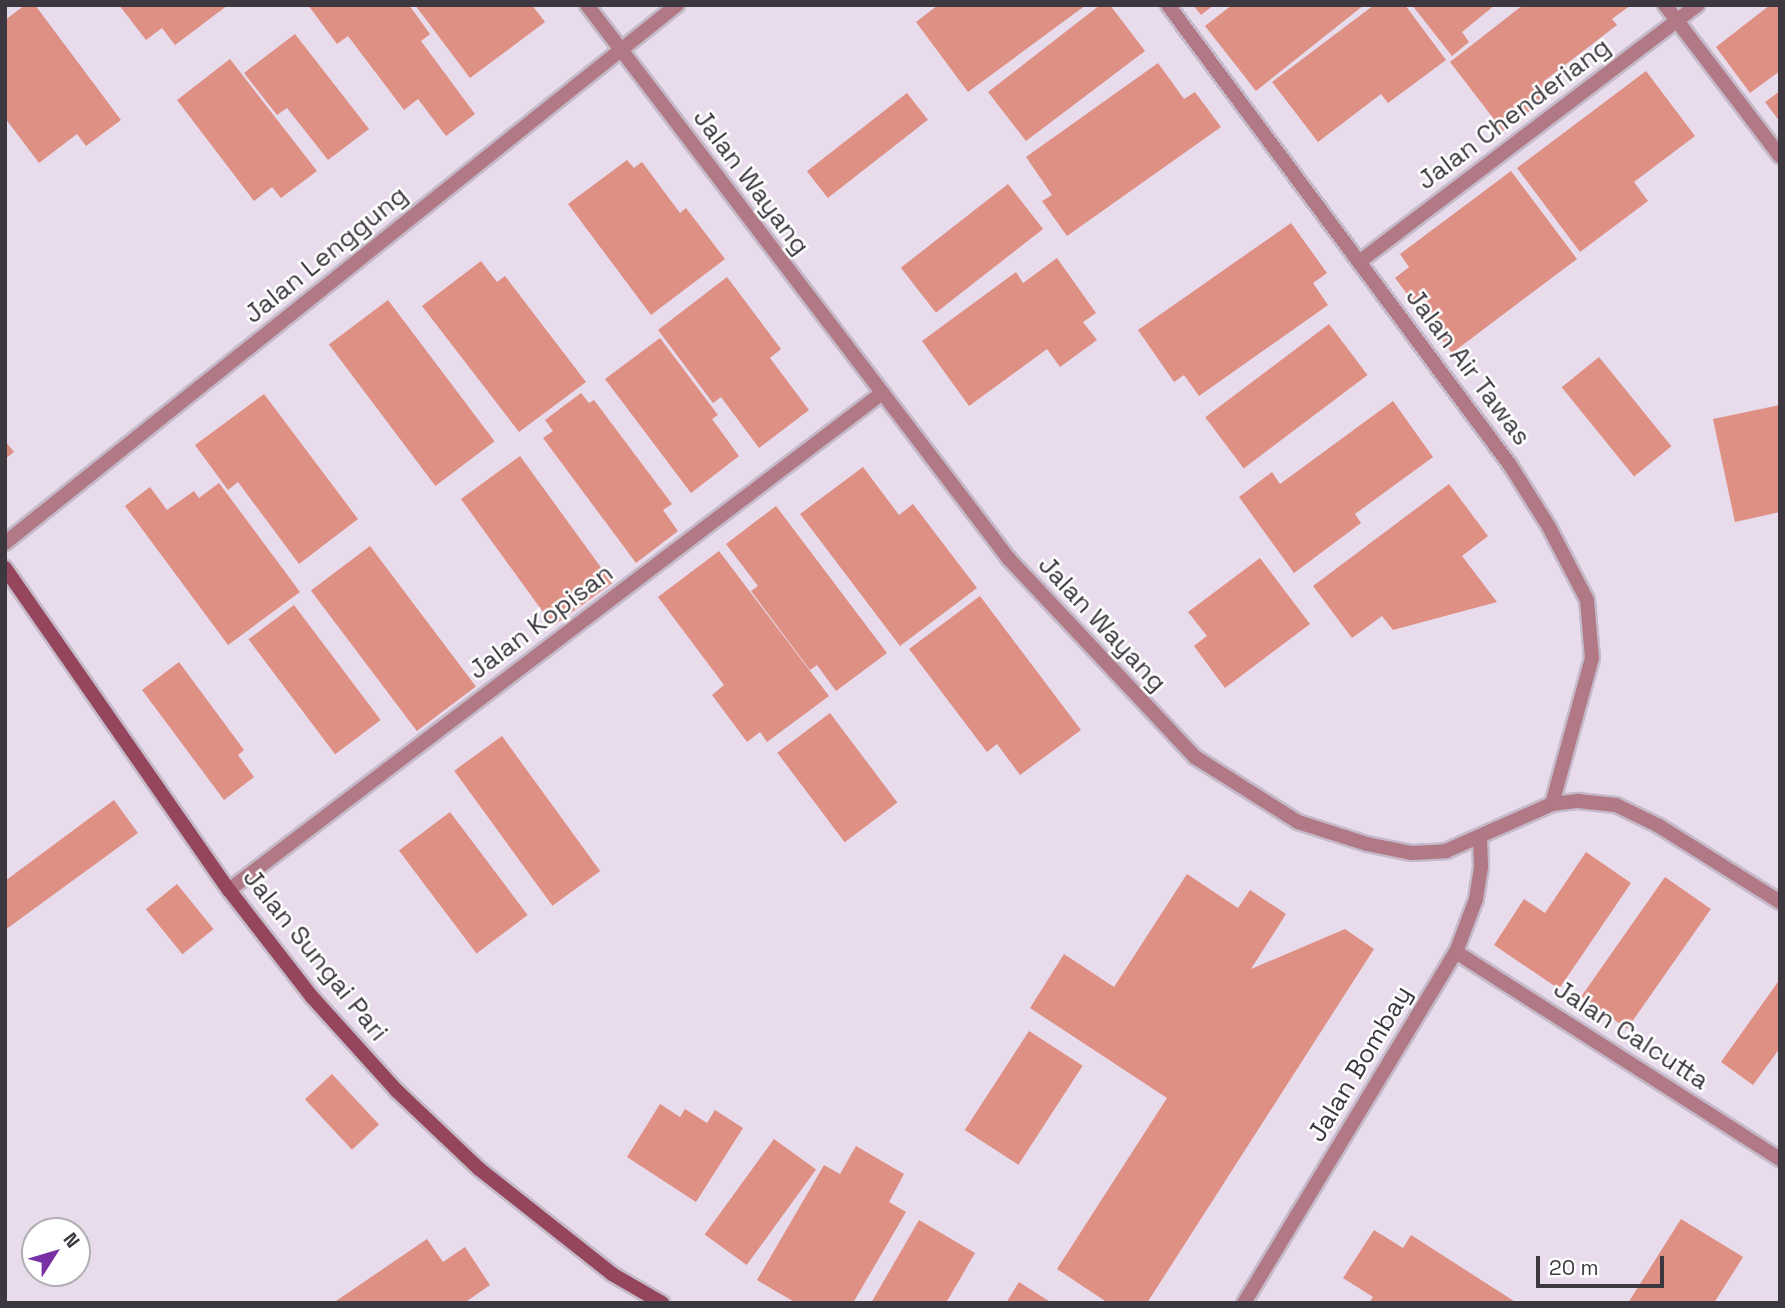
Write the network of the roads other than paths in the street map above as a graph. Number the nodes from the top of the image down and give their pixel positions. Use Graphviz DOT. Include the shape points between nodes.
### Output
graph roads {
  1 [pos="587,5"];
  2 [pos="677,5"];
  3 [pos="1168,5"];
  4 [pos="1665,5"];
  5 [pos="1699,5"];
  6 [pos="1678,21"];
  7 [pos="620,51"];
  8 [pos="1780,156"];
  9 [pos="1359,262"];
  10 [pos="882,393"];
  11 [pos="5,543"];
  12 [pos="5,568"];
  13 [pos="1552,804"];
  14 [pos="1480,838"];
  15 [pos="229,890"];
  16 [pos="1780,902"];
  17 [pos="1456,952"];
  18 [pos="1780,1159"];
  19 [pos="662,1303"];
  20 [pos="1244,1303"];
  1 -- 7 [label="street, Jalan Wayang"];
  2 -- 7 [label="street, Jalan Lenggung"];
  3 -- 9 [label="street, Jalan Air Tawas"];
  4 -- 6 [label="street"];
  5 -- 6 [label="street, Jalan Chenderiang"];
  6 -- 8 [label="street"];
  6 -- 9 [label="street, Jalan Chenderiang"];
  7 -- 10 [label="street, Jalan Wayang"];
  7 -- 11 [label="street, Jalan Lenggung"];
  9 -- 13 [label="street, Jalan Air Tawas" via="1510,465 1587,600 1592,659"];
  10 -- 14 [label="street, Jalan Wayang" via="1009,559 1195,757 1298,822 1367,844 1412,853 1446,851"];
  10 -- 15 [label="street, Jalan Kopisan"];
  12 -- 15 [label="main road, Jalan Sungai Pari"];
  13 -- 14 [label="street, Jalan Wayang"];
  13 -- 16 [label="street, Jalan Wayang" via="1616,805 1659,826"];
  14 -- 17 [label="street, Jalan Bombay" via="1476,899"];
  15 -- 19 [label="main road, Jalan Sungai Pari" via="312,997 397,1091 534,1215 612,1274"];
  17 -- 18 [label="street, Jalan Calcutta"];
  17 -- 20 [label="street, Jalan Bombay"];
}
